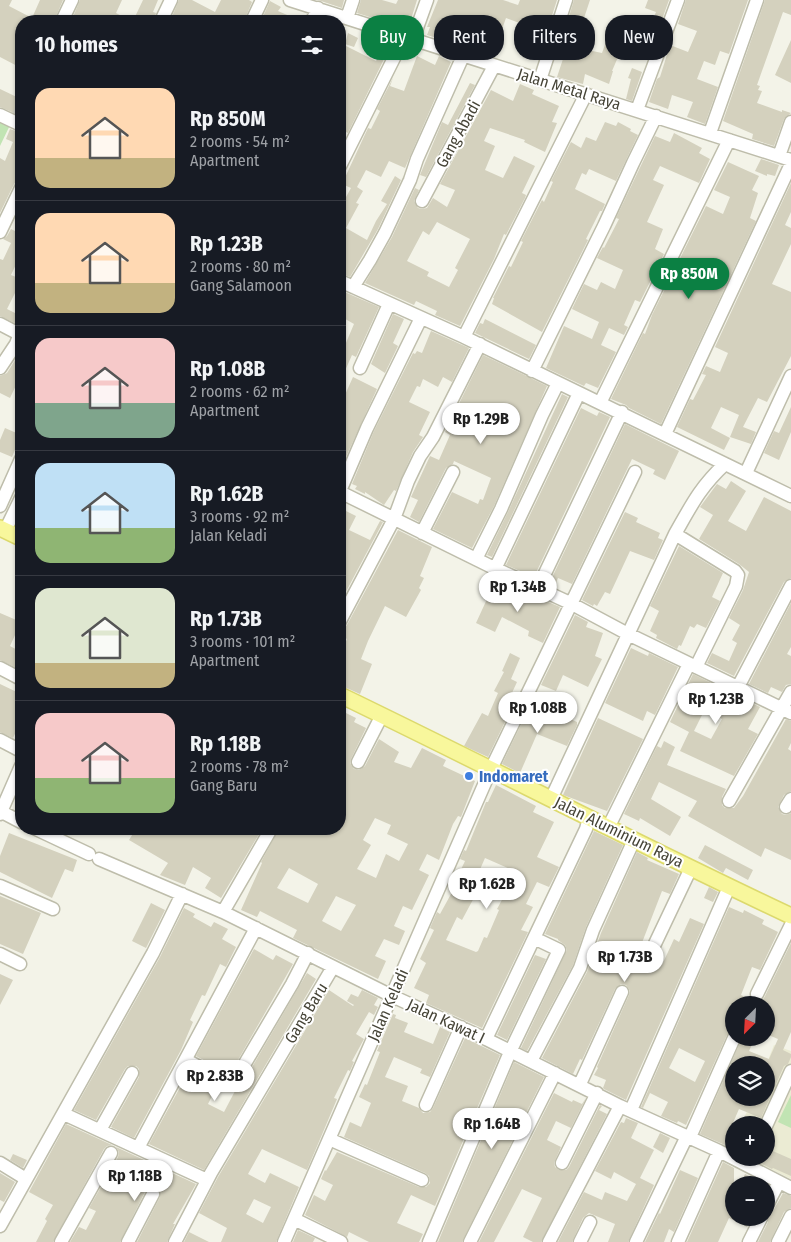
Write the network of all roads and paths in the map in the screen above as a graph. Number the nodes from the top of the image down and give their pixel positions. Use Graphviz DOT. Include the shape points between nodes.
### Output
graph roads {
  1 [pos="72,0"];
  2 [pos="171,0"];
  3 [pos="262,0"];
  4 [pos="290,0"];
  5 [pos="353,0"];
  6 [pos="427,0"];
  7 [pos="566,0"];
  8 [pos="678,0"];
  9 [pos="757,0"];
  10 [pos="318,8"];
  11 [pos="65,15"];
  12 [pos="164,15"];
  13 [pos="255,15"];
  14 [pos="315,15"];
  15 [pos="338,15"];
  16 [pos="420,15"];
  17 [pos="347,18"];
  18 [pos="361,23"];
  19 [pos="397,60"];
  20 [pos="461,60"];
  21 [pos="475,60"];
  22 [pos="494,66"];
  23 [pos="540,80"];
  24 [pos="586,94"];
  25 [pos="637,110"];
  26 [pos="0,115"];
  27 [pos="656,116"];
  28 [pos="15,120"];
  29 [pos="791,122"];
  30 [pos="710,133"];
  31 [pos="729,140"];
  32 [pos="346,155"];
  33 [pos="785,158"];
  34 [pos="416,163"];
  35 [pos="791,164"];
  36 [pos="437,172"];
  37 [pos="15,201"];
  38 [pos="422,201"];
  39 [pos="0,232"];
  40 [pos="346,284"];
  41 [pos="353,287"];
  42 [pos="389,304"];
  43 [pos="422,318"];
  44 [pos="0,324"];
  45 [pos="15,330"];
  46 [pos="464,337"];
  47 [pos="480,344"];
  48 [pos="15,347"];
  49 [pos="0,368"];
  50 [pos="360,368"];
  51 [pos="532,371"];
  52 [pos="791,376"];
  53 [pos="558,383"];
  54 [pos="579,393"];
  55 [pos="600,403"];
  56 [pos="622,412"];
  57 [pos="666,434"];
  58 [pos="725,464"];
  59 [pos="15,472"];
  60 [pos="453,472"];
  61 [pos="635,472"];
  62 [pos="746,473"];
  63 [pos="346,478"];
  64 [pos="346,495"];
  65 [pos="791,496"];
  66 [pos="0,506"];
  67 [pos="15,508"];
  68 [pos="394,519"];
  69 [pos="3,529"];
  70 [pos="422,533"];
  71 [pos="675,534"];
  72 [pos="15,535"];
  73 [pos="476,559"];
  74 [pos="496,569"];
  75 [pos="791,586"];
  76 [pos="538,588"];
  77 [pos="570,603"];
  78 [pos="346,610"];
  79 [pos="628,634"];
  80 [pos="692,665"];
  81 [pos="0,668"];
  82 [pos="15,676"];
  83 [pos="738,687"];
  84 [pos="791,692"];
  85 [pos="346,702"];
  86 [pos="786,710"];
  87 [pos="382,716"];
  88 [pos="0,740"];
  89 [pos="15,748"];
  90 [pos="358,762"];
  91 [pos="491,769"];
  92 [pos="15,779"];
  93 [pos="552,798"];
  94 [pos="729,801"];
  95 [pos="0,812"];
  96 [pos="589,818"];
  97 [pos="15,819"];
  98 [pos="608,828"];
  99 [pos="48,835"];
  100 [pos="268,835"];
  101 [pos="634,840"];
  102 [pos="691,868"];
  103 [pos="0,886"];
  104 [pos="730,887"];
  105 [pos="182,894"];
  106 [pos="53,910"];
  107 [pos="223,912"];
  108 [pos="791,916"];
  109 [pos="791,925"];
  110 [pos="256,928"];
  111 [pos="534,938"];
  112 [pos="652,950"];
  113 [pos="308,953"];
  114 [pos="0,954"];
  115 [pos="20,964"];
  116 [pos="334,967"];
  117 [pos="622,992"];
  118 [pos="757,994"];
  119 [pos="392,996"];
  120 [pos="461,1027"];
  121 [pos="486,1039"];
  122 [pos="730,1046"];
  123 [pos="510,1052"];
  124 [pos="186,1060"];
  125 [pos="531,1061"];
  126 [pos="791,1071"];
  127 [pos="132,1073"];
  128 [pos="555,1073"];
  129 [pos="580,1084"];
  130 [pos="597,1093"];
  131 [pos="426,1105"];
  132 [pos="625,1108"];
  133 [pos="64,1114"];
  134 [pos="771,1116"];
  135 [pos="100,1130"];
  136 [pos="689,1137"];
  137 [pos="329,1139"];
  138 [pos="138,1148"];
  139 [pos="719,1151"];
  140 [pos="111,1153"];
  141 [pos="725,1153"];
  142 [pos="562,1163"];
  143 [pos="0,1164"];
  144 [pos="755,1166"];
  145 [pos="26,1179"];
  146 [pos="207,1180"];
  147 [pos="422,1180"];
  148 [pos="779,1182"];
  149 [pos="791,1188"];
  150 [pos="775,1190"];
  151 [pos="153,1194"];
  152 [pos="791,1216"];
  153 [pos="294,1219"];
  154 [pos="590,1222"];
  155 [pos="0,1226"];
  156 [pos="757,1226"];
  157 [pos="61,1242"];
  158 [pos="128,1242"];
  159 [pos="175,1242"];
  160 [pos="284,1242"];
  161 [pos="341,1242"];
  162 [pos="429,1242"];
  163 [pos="470,1242"];
  164 [pos="549,1242"];
  165 [pos="580,1242"];
  166 [pos="636,1242"];
  167 [pos="678,1242"];
  168 [pos="749,1242"];
  169 [pos="778,1242"];
  1 -- 11 [label="street"];
  2 -- 12 [label="street"];
  3 -- 13 [label="street"];
  4 -- 10 [label="street, Jalan Metal Raya"];
  5 -- 17 [label="street"];
  6 -- 16 [label="street"];
  7 -- 23 [label="street"];
  8 -- 25 [label="street"];
  9 -- 30 [label="street"];
  10 -- 14 [label="street"];
  10 -- 15 [label="street, Jalan Metal Raya"];
  17 -- 18 [label="street, Jalan Metal Raya"];
  19 -- 32 [label="street"];
  20 -- 34 [label="street"];
  21 -- 22 [label="street, Jalan Metal Raya"];
  22 -- 23 [label="street, Jalan Metal Raya"];
  22 -- 36 [label="street, Gang Abadi"];
  23 -- 24 [label="street, Jalan Metal Raya"];
  24 -- 25 [label="street, Jalan Metal Raya"];
  24 -- 46 [label="street"];
  25 -- 27 [label="street, Jalan Metal Raya"];
  26 -- 28 [label="street"];
  27 -- 30 [label="street, Jalan Metal Raya"];
  27 -- 51 [label="street"];
  29 -- 33 [label="street"];
  30 -- 31 [label="street, Jalan Metal Raya"];
  31 -- 33 [label="street, Jalan Metal Raya"];
  31 -- 55 [label="street"];
  34 -- 36 [label="street"];
  34 -- 41 [label="street" via="385,233"];
  35 -- 57 [label="street"];
  36 -- 38 [label="street, Gang Abadi"];
  37 -- 39 [label="street"];
  40 -- 41 [label="street"];
  41 -- 42 [label="street"];
  42 -- 43 [label="street"];
  42 -- 50 [label="street"];
  43 -- 46 [label="street"];
  43 -- 63 [label="street"];
  44 -- 45 [label="street"];
  46 -- 47 [label="street"];
  47 -- 51 [label="street"];
  47 -- 68 [label="street" via="420,456"];
  48 -- 49 [label="street"];
  51 -- 53 [label="street"];
  52 -- 62 [label="street"];
  53 -- 54 [label="street"];
  53 -- 73 [label="street"];
  54 -- 55 [label="street"];
  54 -- 74 [label="street"];
  55 -- 56 [label="street"];
  56 -- 57 [label="street"];
  56 -- 76 [label="street"];
  57 -- 58 [label="street"];
  58 -- 62 [label="street"];
  58 -- 71 [label="street" via="707,480"];
  59 -- 66 [label="street"];
  60 -- 70 [label="street"];
  61 -- 77 [label="street, Jalan Keladi"];
  62 -- 65 [label="street"];
  64 -- 68 [label="street"];
  67 -- 69 [label="street"];
  68 -- 70 [label="street"];
  68 -- 78 [label="street"];
  69 -- 72 [label="main road"];
  70 -- 73 [label="street"];
  71 -- 79 [label="street"];
  71 -- 80 [label="street" via="738,575 736,586"];
  73 -- 74 [label="street"];
  74 -- 76 [label="street"];
  75 -- 83 [label="street"];
  76 -- 77 [label="street"];
  77 -- 79 [label="street"];
  77 -- 91 [label="street, Jalan Keladi"];
  79 -- 80 [label="street"];
  79 -- 93 [label="street"];
  80 -- 83 [label="street"];
  80 -- 98 [label="street"];
  81 -- 82 [label="street"];
  83 -- 86 [label="street"];
  84 -- 86 [label="street"];
  85 -- 87 [label="main road, Jalan Aluminium Raya"];
  86 -- 94 [label="street"];
  87 -- 90 [label="street"];
  87 -- 91 [label="main road, Jalan Aluminium Raya"];
  88 -- 89 [label="street"];
  91 -- 93 [label="main road, Jalan Aluminium Raya"];
  91 -- 119 [label="street, Jalan Keladi"];
  92 -- 95 [label="street"];
  93 -- 96 [label="main road, Jalan Aluminium Raya"];
  95 -- 97 [label="street"];
  96 -- 98 [label="main road, Jalan Aluminium Raya"];
  96 -- 111 [label="street"];
  98 -- 101 [label="main road, Jalan Aluminium Raya"];
  99 -- 105 [label="street, Jalan Kawat I"];
  100 -- 107 [label="street"];
  101 -- 102 [label="main road, Jalan Aluminium Raya"];
  101 -- 125 [label="street" via="593,930 580,968"];
  102 -- 104 [label="main road, Jalan Aluminium Raya"];
  102 -- 112 [label="street"];
  103 -- 106 [label="street"];
  104 -- 108 [label="main road, Jalan Aluminium Raya"];
  104 -- 132 [label="street"];
  105 -- 107 [label="street, Jalan Kawat I"];
  105 -- 133 [label="street"];
  107 -- 110 [label="street, Jalan Kawat I"];
  109 -- 118 [label="street"];
  110 -- 113 [label="street, Jalan Kawat I"];
  110 -- 124 [label="street"];
  111 -- 121 [label="street"];
  111 -- 123 [label="street" via="559,950"];
  113 -- 116 [label="street, Jalan Kawat I"];
  113 -- 124 [label="street" via="232,1084"];
  114 -- 115 [label="street"];
  116 -- 119 [label="street, Jalan Kawat I"];
  116 -- 146 [label="street, Gang Baru"];
  117 -- 129 [label="street"];
  119 -- 120 [label="street, Jalan Kawat I"];
  119 -- 137 [label="street, Jalan Keladi"];
  120 -- 121 [label="street, Jalan Kawat I"];
  120 -- 131 [label="street"];
  121 -- 123 [label="street, Jalan Kawat I"];
  122 -- 136 [label="street"];
  123 -- 125 [label="street, Jalan Kawat I"];
  123 -- 162 [label="street"];
  124 -- 138 [label="street"];
  125 -- 128 [label="street, Jalan Kawat I"];
  126 -- 134 [label="street"];
  127 -- 135 [label="street"];
  128 -- 129 [label="street, Jalan Kawat I"];
  128 -- 163 [label="street"];
  129 -- 130 [label="street, Jalan Kawat I"];
  130 -- 132 [label="street, Jalan Kawat I"];
  130 -- 142 [label="street"];
  132 -- 136 [label="street, Jalan Kawat I"];
  132 -- 164 [label="street"];
  133 -- 135 [label="street"];
  133 -- 145 [label="street"];
  135 -- 138 [label="street"];
  136 -- 139 [label="street, Jalan Kawat I"];
  136 -- 166 [label="street"];
  137 -- 147 [label="street"];
  137 -- 153 [label="street, Jalan Keladi"];
  138 -- 146 [label="street"];
  139 -- 141 [label="street, Jalan Kawat I"];
  139 -- 167 [label="street"];
  140 -- 157 [label="street"];
  143 -- 145 [label="street"];
  144 -- 148 [label="street, Jalan Kawat I"];
  145 -- 155 [label="street"];
  146 -- 159 [label="street, Gang Baru"];
  148 -- 149 [label="street, Jalan Kawat I"];
  148 -- 150 [label="street"];
  151 -- 158 [label="street"];
  152 -- 169 [label="street"];
  153 -- 160 [label="street, Jalan Keladi"];
  153 -- 161 [label="street"];
  154 -- 165 [label="street"];
  156 -- 168 [label="street"];
}
